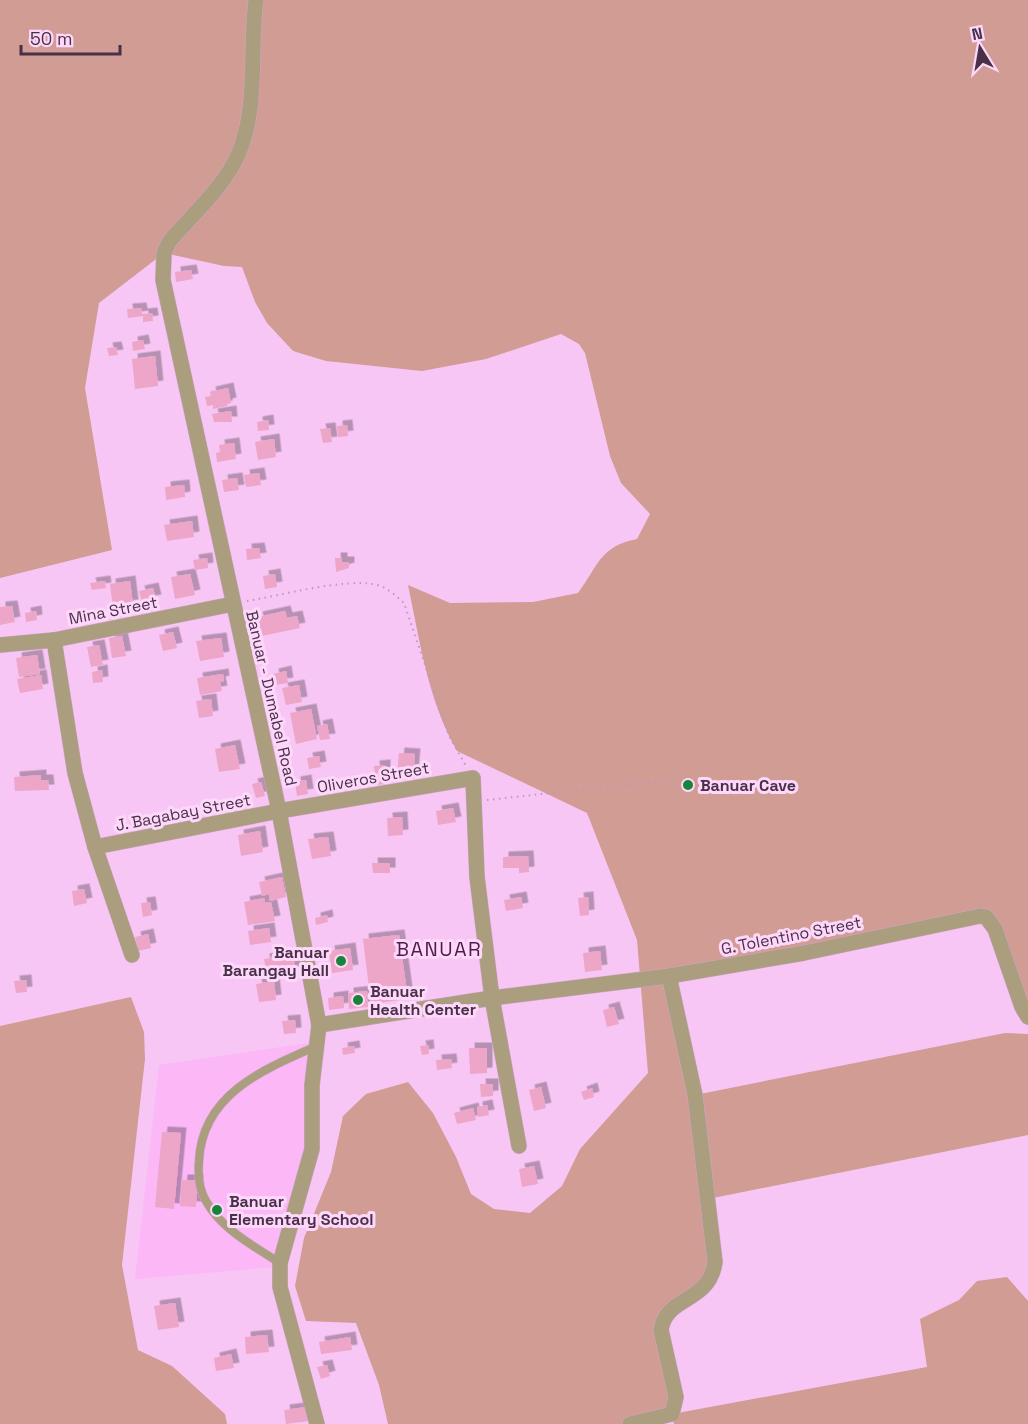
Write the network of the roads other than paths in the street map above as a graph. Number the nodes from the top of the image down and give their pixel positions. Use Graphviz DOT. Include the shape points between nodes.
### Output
graph roads {
  1 [pos="256,0"];
  2 [pos="233,604"];
  3 [pos="54,640"];
  4 [pos="0,645"];
  5 [pos="279,811"];
  6 [pos="95,847"];
  7 [pos="132,956"];
  8 [pos="669,976"];
  9 [pos="492,998"];
  10 [pos="1028,1017"];
  11 [pos="319,1025"];
  12 [pos="317,1046"];
  13 [pos="519,1146"];
  14 [pos="280,1263"];
  15 [pos="316,1424"];
  16 [pos="630,1424"];
  1 -- 2 [label="street, Banuar - Dumabel Road" via="245,137 225,177 169,242 162,266"];
  2 -- 3 [label="street, Mina Street"];
  2 -- 5 [label="street, Banuar - Dumabel Road"];
  3 -- 4 [label="street, Mina Street"];
  3 -- 6 [label="street" via="75,773"];
  5 -- 6 [label="street, J. Bagabay Street"];
  5 -- 9 [label="street, Oliveros Street" via="473,778 477,877"];
  5 -- 11 [label="street, Banuar - Dumabel Road"];
  6 -- 7 [label="street"];
  8 -- 9 [label="street, G. Tolentino Street"];
  8 -- 10 [label="street, G. Tolentino Street" via="980,916 987,917 995,929"];
  8 -- 16 [label="street" via="694,1095 715,1262 713,1277 706,1287 676,1305 662,1323 676,1397 672,1414"];
  9 -- 11 [label="street, G. Tolentino Street"];
  9 -- 13 [label="street"];
  11 -- 12 [label="street, Banuar - Dumabel Road"];
  12 -- 14 [label="street, Banuar - Dumabel Road" via="312,1085 312,1149"];
  12 -- 14 [label="lane" via="270,1066 236,1087 218,1106 199,1149 199,1178 206,1201 234,1233"];
  14 -- 15 [label="street, Banuar - Dumabel Road" via="284,1308"];
}
